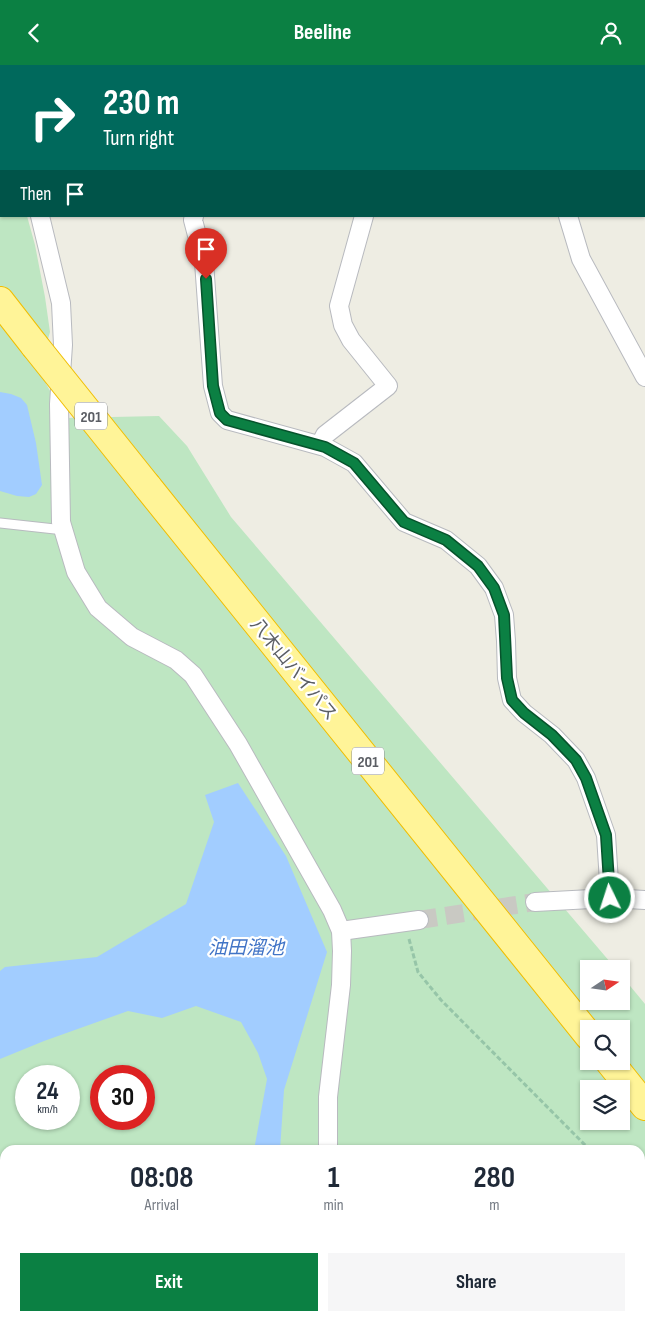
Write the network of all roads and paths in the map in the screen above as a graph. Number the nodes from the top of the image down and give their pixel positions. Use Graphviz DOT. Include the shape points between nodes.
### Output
graph roads {
  1 [pos="40,217"];
  2 [pos="194,217"];
  3 [pos="364,217"];
  4 [pos="568,217"];
  5 [pos="0,301"];
  6 [pos="645,377"];
  7 [pos="320,445"];
  8 [pos="0,523"];
  9 [pos="64,530"];
  10 [pos="610,898"];
  11 [pos="645,900"];
  12 [pos="535,902"];
  13 [pos="412,921"];
  14 [pos="341,931"];
  15 [pos="580,1025"];
  16 [pos="616,1070"];
  17 [pos="645,1106"];
  18 [pos="328,1145"];
  19 [pos="585,1145"];
  1 -- 9 [label="street" via="61,303 63,345 59,469"];
  2 -- 7 [label="street" via="204,262 213,386 220,413 227,420"];
  3 -- 7 [label="street" via="339,305 343,325 351,340 388,386 325,435"];
  4 -- 6 [label="street" via="581,259"];
  5 -- 15 [label="highway, 八木山バイパス / 201, bridge"];
  7 -- 10 [label="street" via="354,463 404,522 446,540 478,566 494,588 504,615 507,678 512,700 576,760 586,778 606,835"];
  8 -- 9 [label="lane"];
  9 -- 14 [label="street" via="76,572 98,608 132,637 176,660 193,675 238,744"];
  10 -- 11 [label="street"];
  10 -- 12 [label="street"];
  13 -- 14 [label="street"];
  13 -- 19 [label="path" via="418,972 454,1013"];
  14 -- 18 [label="street" via="341,985 328,1097"];
  16 -- 17 [label="highway"];
}
